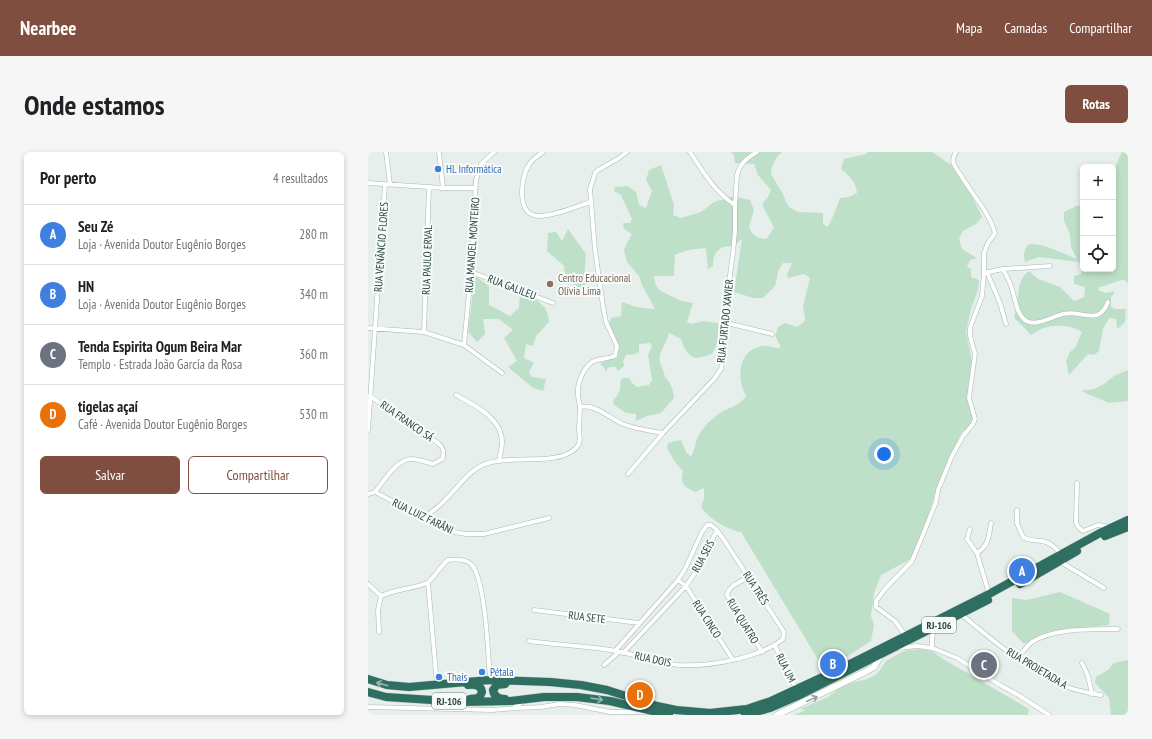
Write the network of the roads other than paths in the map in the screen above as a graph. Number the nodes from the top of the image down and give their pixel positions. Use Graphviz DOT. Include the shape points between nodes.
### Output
graph roads {
  1 [pos="386,152"];
  2 [pos="439,152"];
  3 [pos="494,152"];
  4 [pos="543,152"];
  5 [pos="627,152"];
  6 [pos="690,152"];
  7 [pos="757,152"];
  8 [pos="956,152"];
  9 [pos="368,183"];
  10 [pos="388,184"];
  11 [pos="429,187"];
  12 [pos="443,188"];
  13 [pos="476,188"];
  14 [pos="590,202"];
  15 [pos="735,205"];
  16 [pos="1050,266"];
  17 [pos="1003,269"];
  18 [pos="471,272"];
  19 [pos="986,273"];
  20 [pos="1108,302"];
  21 [pos="552,303"];
  22 [pos="727,323"];
  23 [pos="1006,324"];
  24 [pos="368,328"];
  25 [pos="376,328"];
  26 [pos="424,332"];
  27 [pos="772,334"];
  28 [pos="464,345"];
  29 [pos="502,372"];
  30 [pos="456,395"];
  31 [pos="370,396"];
  32 [pos="580,407"];
  33 [pos="368,430"];
  34 [pos="663,433"];
  35 [pos="499,461"];
  36 [pos="628,474"];
  37 [pos="1077,483"];
  38 [pos="375,492"];
  39 [pos="368,494"];
  40 [pos="1017,510"];
  41 [pos="424,518"];
  42 [pos="549,518"];
  43 [pos="1128,520"];
  44 [pos="991,523"];
  45 [pos="1112,527"];
  46 [pos="1128,527"];
  47 [pos="970,529"];
  48 [pos="717,530"];
  49 [pos="977,553"];
  50 [pos="1060,558"];
  51 [pos="749,577"];
  52 [pos="678,580"];
  53 [pos="428,583"];
  54 [pos="368,584"];
  55 [pos="686,586"];
  56 [pos="1104,588"];
  57 [pos="989,594"];
  58 [pos="381,596"];
  59 [pos="534,610"];
  60 [pos="961,614"];
  61 [pos="639,623"];
  62 [pos="937,626"];
  63 [pos="1118,629"];
  64 [pos="379,632"];
  65 [pos="904,635"];
  66 [pos="528,641"];
  67 [pos="775,646"];
  68 [pos="894,648"];
  69 [pos="932,648"];
  70 [pos="619,652"];
  71 [pos="762,652"];
  72 [pos="881,655"];
  73 [pos="1017,658"];
  74 [pos="733,660"];
  75 [pos="1082,663"];
  76 [pos="604,665"];
  77 [pos="368,679"];
  78 [pos="490,680"];
  79 [pos="436,685"];
  80 [pos="400,687"];
  81 [pos="602,689"];
  82 [pos="797,690"];
  83 [pos="368,692"];
  84 [pos="1092,694"];
  85 [pos="1101,695"];
  86 [pos="577,697"];
  87 [pos="400,698"];
  88 [pos="514,705"];
  89 [pos="368,707"];
  90 [pos="501,710"];
  91 [pos="654,712"];
  92 [pos="501,715"];
  93 [pos="669,715"];
  94 [pos="745,715"];
  95 [pos="777,715"];
  96 [pos="1049,715"];
  1 -- 10 [label="street, RUA VENÂNCIO FLORES"];
  2 -- 12 [label="street"];
  3 -- 13 [label="street, RUA MANOEL MONTEIRO" via="481,164"];
  4 -- 14 [label="street" via="529,165 524,180 522,195 528,213 534,216 547,216"];
  5 -- 14 [label="street" via="594,173"];
  6 -- 15 [label="street" via="717,190"];
  7 -- 15 [label="street, RUA FURTADO XAVIER" via="739,168"];
  8 -- 19 [label="street" via="953,160 956,168 992,224 994,233 984,253"];
  9 -- 10 [label="street"];
  10 -- 11 [label="street"];
  10 -- 25 [label="street, RUA VENÂNCIO FLORES"];
  11 -- 12 [label="street"];
  11 -- 26 [label="street, RUA PAULO ERVAL"];
  12 -- 13 [label="street"];
  13 -- 18 [label="street, RUA MANOEL MONTEIRO"];
  14 -- 32 [label="street" via="604,313 617,349 615,356 594,361 583,373 578,386"];
  15 -- 22 [label="street, RUA FURTADO XAVIER"];
  16 -- 17 [label="street"];
  17 -- 19 [label="street"];
  17 -- 20 [label="street" via="1019,312 1027,322 1034,323 1072,312 1096,316 1101,314"];
  18 -- 21 [label="street, RUA GALILEU"];
  18 -- 28 [label="street, RUA MANOEL MONTEIRO"];
  19 -- 23 [label="street" via="1000,303"];
  19 -- 65 [label="street" via="982,296 970,328 975,354 969,398 975,419 952,456 912,560 876,601 876,607 895,621"];
  22 -- 27 [label="street"];
  22 -- 34 [label="street, RUA FURTADO XAVIER" via="722,363 718,374"];
  24 -- 25 [label="street"];
  25 -- 26 [label="street"];
  25 -- 31 [label="street, RUA VENÂNCIO FLORES"];
  26 -- 28 [label="street"];
  28 -- 29 [label="street"];
  30 -- 35 [label="street" via="485,412 497,424 502,442"];
  31 -- 33 [label="street, RUA VENÂNCIO FLORES"];
  31 -- 38 [label="street, RUA FRANCO SÁ" via="442,446 444,453 442,459 433,464 413,459 405,460"];
  32 -- 34 [label="street" via="591,407 623,424"];
  32 -- 35 [label="street" via="579,442 573,451 555,458"];
  34 -- 36 [label="street, RUA FURTADO XAVIER"];
  35 -- 41 [label="street" via="487,463 474,471"];
  37 -- 45 [label="street" via="1078,527 1083,531 1098,525"];
  38 -- 39 [label="street"];
  38 -- 41 [label="street, RUA LUIZ FARÂNI"];
  40 -- 50 [label="street" via="1017,523 1023,537 1050,543"];
  41 -- 42 [label="street, RUA LUIZ FARÂNI" via="454,532 474,535"];
  43 -- 45 [label="highway, RJ-106"];
  44 -- 49 [label="street" via="987,543"];
  45 -- 50 [label="highway, RJ-106"];
  46 -- 50 [label="highway, RJ-106"];
  47 -- 49 [label="street" via="967,539"];
  48 -- 51 [label="street, RUA TRÊS"];
  48 -- 52 [label="street, RUA SEIS" via="711,525 705,527"];
  48 -- 55 [label="street, RUA SEIS"];
  49 -- 57 [label="street"];
  50 -- 56 [label="street"];
  50 -- 57 [label="highway, RJ-106"];
  50 -- 60 [label="highway, RJ-106"];
  51 -- 67 [label="street, RUA TRÊS" via="784,632 783,639"];
  51 -- 71 [label="street, RUA QUATRO" via="731,588 728,595"];
  52 -- 55 [label="street, RUA CINCO"];
  52 -- 61 [label="street, RUA SEIS"];
  53 -- 58 [label="street"];
  53 -- 78 [label="street" via="448,560 467,562 473,567 484,610"];
  53 -- 79 [label="street"];
  54 -- 58 [label="street"];
  55 -- 70 [label="street, RUA SEIS"];
  55 -- 74 [label="street, RUA CINCO"];
  57 -- 65 [label="highway, RJ-106"];
  58 -- 64 [label="street" via="378,610"];
  59 -- 61 [label="street, RUA SETE"];
  60 -- 62 [label="highway, RJ-106"];
  60 -- 73 [label="street, RUA PROJETADA A"];
  61 -- 70 [label="street, RUA SEIS"];
  62 -- 68 [label="highway, RJ-106"];
  62 -- 69 [label="street" via="933,632"];
  63 -- 73 [label="street" via="1081,629 1049,636 1032,642"];
  65 -- 82 [label="highway, RJ-106"];
  66 -- 70 [label="street, RUA DOIS"];
  67 -- 71 [label="street, RUA DOIS"];
  67 -- 82 [label="street, RUA UM"];
  68 -- 69 [label="street"];
  68 -- 72 [label="highway, RJ-106"];
  69 -- 96 [label="street" via="963,662"];
  70 -- 74 [label="street, RUA DOIS" via="678,665"];
  70 -- 76 [label="street, RUA SEIS"];
  71 -- 74 [label="street, RUA DOIS"];
  72 -- 94 [label="highway, RJ-106" via="782,704"];
  95 -- 72 [label="main road, one-way" via="868,672"];
  73 -- 84 [label="street, RUA PROJETADA A" via="1066,687"];
  75 -- 84 [label="street"];
  80 -- 77 [label="highway, RJ-106, one-way"];
  78 -- 79 [label="highway, RJ-106"];
  78 -- 81 [label="highway, RJ-106" via="550,682"];
  79 -- 80 [label="highway, RJ-106"];
  80 -- 87 [label="highway" via="406,690 422,690 473,684 480,687 482,692 479,698 473,699 406,696"];
  81 -- 82 [label="highway, RJ-106" via="667,709 700,713 747,709"];
  81 -- 86 [label="highway" via="509,683 497,685 493,690 497,698 505,699 566,694"];
  83 -- 87 [label="highway, RJ-106"];
  84 -- 85 [label="street, RUA PROJETADA A"];
  86 -- 88 [label="highway, RJ-106" via="544,697"];
  86 -- 91 [label="highway, RJ-106, one-way" via="610,701"];
  87 -- 88 [label="highway, RJ-106"];
  88 -- 90 [label="street"];
  88 -- 91 [label="street" via="541,707 559,704 616,712"];
  89 -- 90 [label="street"];
  90 -- 92 [label="street"];
  91 -- 93 [label="highway, RJ-106"];
}
